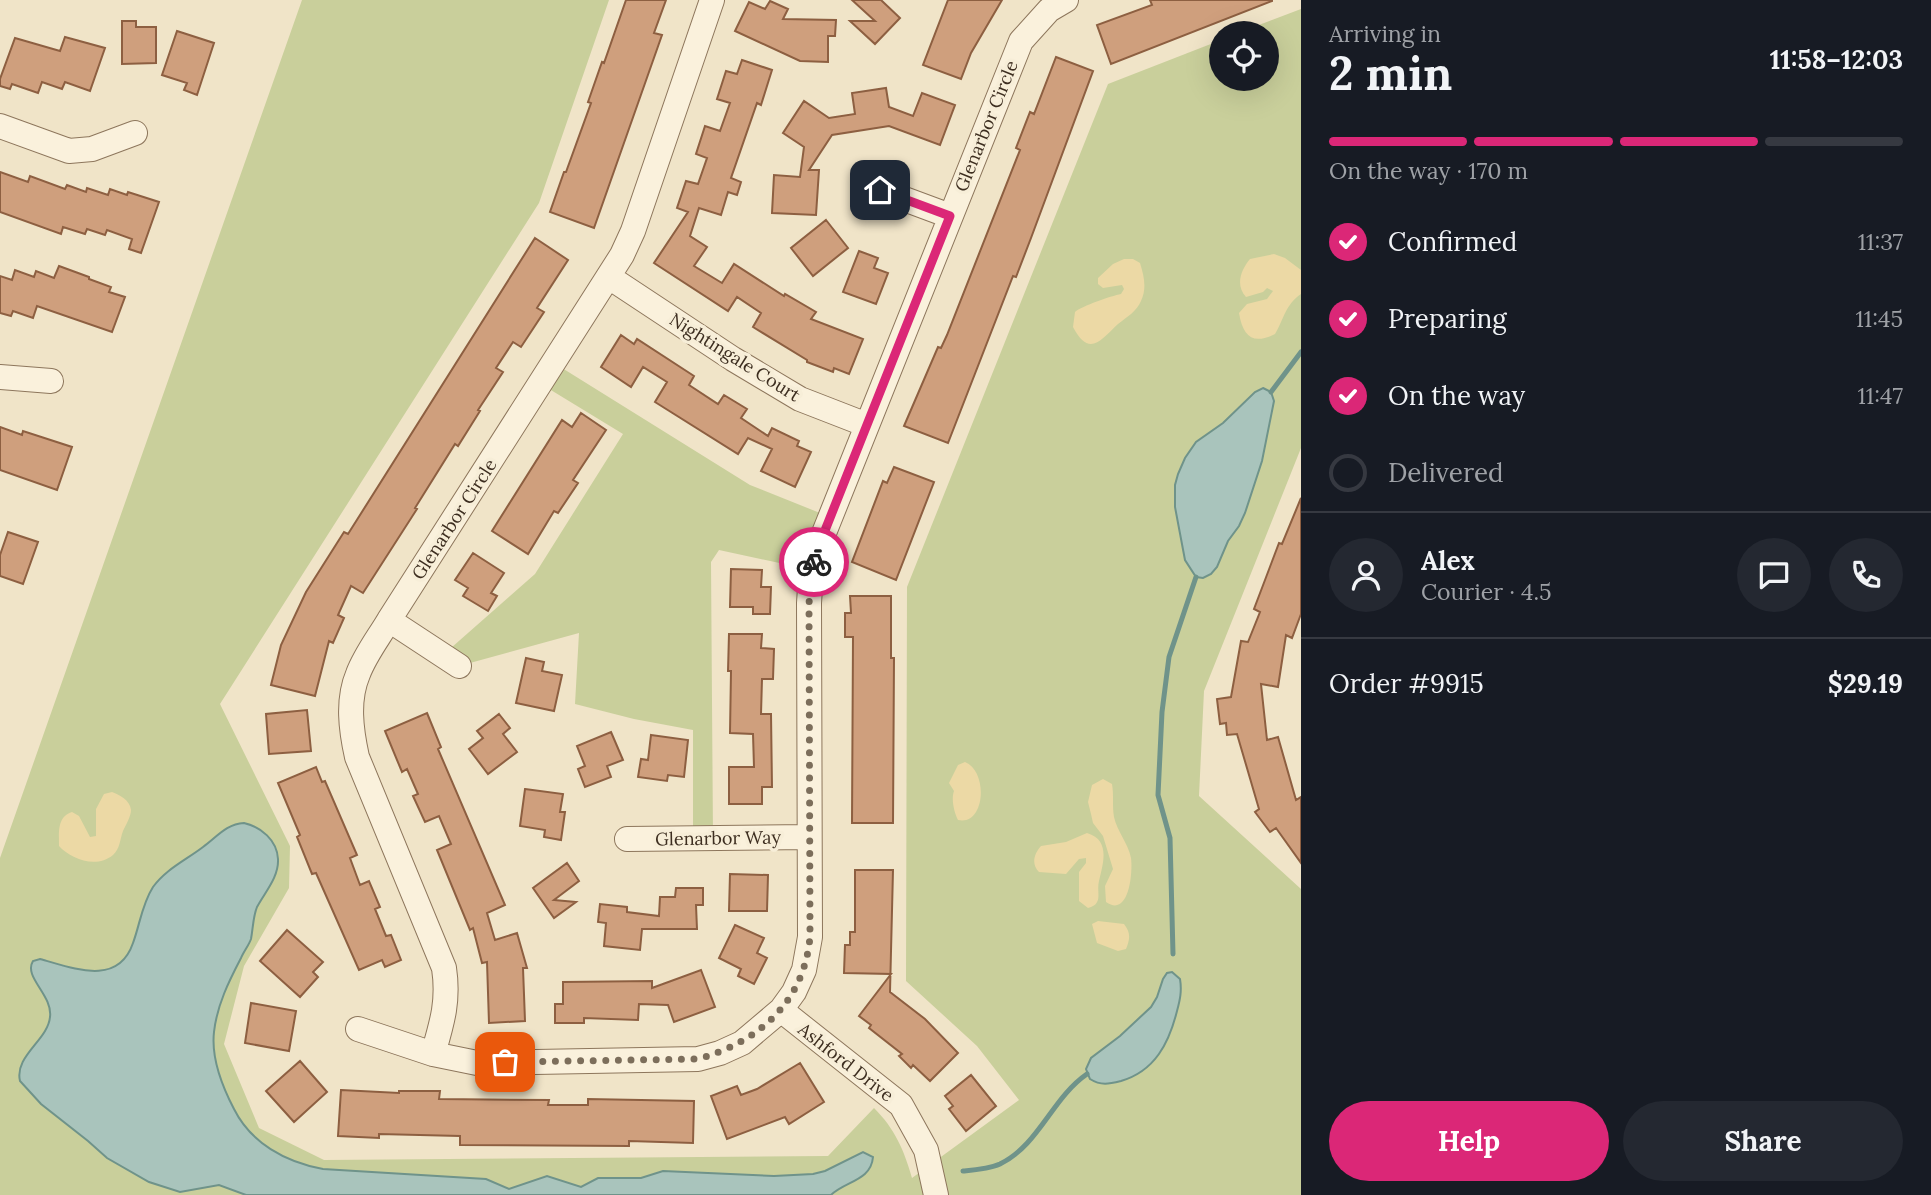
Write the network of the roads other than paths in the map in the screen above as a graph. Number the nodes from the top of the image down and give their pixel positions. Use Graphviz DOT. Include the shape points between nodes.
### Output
graph roads {
  1 [pos="712,0"];
  2 [pos="1066,0"];
  3 [pos="0,126"];
  4 [pos="135,133"];
  5 [pos="880,190"];
  6 [pos="950,216"];
  7 [pos="609,277"];
  8 [pos="0,377"];
  9 [pos="51,381"];
  10 [pos="867,425"];
  11 [pos="388,620"];
  12 [pos="459,666"];
  13 [pos="809,837"];
  14 [pos="627,839"];
  15 [pos="781,1010"];
  16 [pos="358,1029"];
  17 [pos="433,1054"];
  18 [pos="936,1195"];
  1 -- 7 [label="street, Glenarbor Circle" via="633,231"];
  2 -- 6 [label="street, Glenarbor Circle" via="1048,10 1021,41"];
  3 -- 4 [label="street" via="69,151 92,149"];
  5 -- 6 [label="street"];
  6 -- 10 [label="street, Glenarbor Circle"];
  7 -- 10 [label="street, Nightingale Court" via="800,399"];
  7 -- 11 [label="street, Glenarbor Circle"];
  8 -- 9 [label="street"];
  10 -- 13 [label="street, Glenarbor Circle" via="811,573"];
  11 -- 12 [label="street"];
  11 -- 17 [label="street, Glenarbor Circle" via="357,674 351,729 365,781 444,968 446,1010"];
  13 -- 14 [label="street, Glenarbor Way"];
  13 -- 15 [label="street, Glenarbor Circle" via="809,953 794,992"];
  15 -- 17 [label="street, Glenarbor Circle" via="742,1043 698,1059 477,1063"];
  15 -- 18 [label="street, Ashford Drive" via="901,1105 926,1150"];
  16 -- 17 [label="street, Glenarbor Circle"];
}
